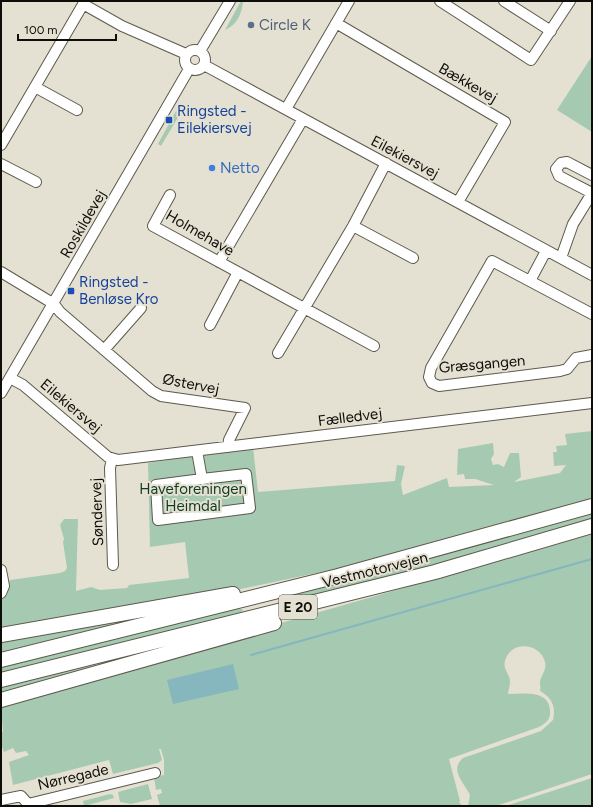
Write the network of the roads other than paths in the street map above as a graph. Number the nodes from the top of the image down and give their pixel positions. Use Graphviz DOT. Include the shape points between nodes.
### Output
graph roads {
  1 [pos="230,1"];
  2 [pos="349,1"];
  3 [pos="440,1"];
  4 [pos="570,1"];
  5 [pos="499,2"];
  6 [pos="84,3"];
  7 [pos="336,23"];
  8 [pos="550,31"];
  9 [pos="200,51"];
  10 [pos="186,54"];
  11 [pos="204,65"];
  12 [pos="189,69"];
  13 [pos="35,87"];
  14 [pos="286,109"];
  15 [pos="77,110"];
  16 [pos="303,119"];
  17 [pos="1,145"];
  18 [pos="386,163"];
  19 [pos="1,164"];
  20 [pos="592,175"];
  21 [pos="36,182"];
  22 [pos="592,193"];
  23 [pos="170,195"];
  24 [pos="458,202"];
  25 [pos="353,226"];
  26 [pos="546,251"];
  27 [pos="413,258"];
  28 [pos="561,258"];
  29 [pos="219,262"];
  30 [pos="1,272"];
  31 [pos="238,272"];
  32 [pos="592,275"];
  33 [pos="530,281"];
  34 [pos="54,304"];
  35 [pos="141,308"];
  36 [pos="305,308"];
  37 [pos="592,314"];
  38 [pos="210,325"];
  39 [pos="374,346"];
  40 [pos="104,350"];
  41 [pos="278,353"];
  42 [pos="592,356"];
  43 [pos="10,378"];
  44 [pos="1,393"];
  45 [pos="592,403"];
  46 [pos="228,447"];
  47 [pos="198,451"];
  48 [pos="112,459"];
  49 [pos="202,479"];
  50 [pos="592,506"];
  51 [pos="592,526"];
  52 [pos="113,565"];
  53 [pos="1,570"];
  54 [pos="435,572"];
  55 [pos="338,576"];
  56 [pos="1,593"];
  57 [pos="1,635"];
  58 [pos="1,660"];
  59 [pos="1,680"];
  60 [pos="1,700"];
  61 [pos="155,773"];
  62 [pos="1,800"];
  1 -- 9 [label="street"];
  2 -- 7 [label="street"];
  3 -- 8 [label="street" via="531,60"];
  4 -- 8 [label="street"];
  5 -- 8 [label="street"];
  6 -- 10 [label="street" via="122,26"];
  6 -- 13 [label="street"];
  7 -- 14 [label="street"];
  7 -- 24 [label="street, Bækkevej" via="505,122"];
  9 -- 10 [label="street" via="192,50"];
  9 -- 11 [label="street" via="205,57"];
  10 -- 12 [label="street" via="184,62"];
  11 -- 12 [label="street" via="198,70"];
  11 -- 14 [label="street, Eilekiersvej"];
  12 -- 34 [label="street, Roskildevej"];
  13 -- 15 [label="street"];
  13 -- 17 [label="street"];
  14 -- 16 [label="street, Eilekiersvej"];
  16 -- 18 [label="street, Eilekiersvej"];
  16 -- 29 [label="street"];
  18 -- 24 [label="street, Eilekiersvej"];
  18 -- 25 [label="street"];
  19 -- 21 [label="street"];
  20 -- 22 [label="street" via="567,162 556,169 559,176"];
  22 -- 28 [label="street" via="573,224"];
  23 -- 29 [label="street, Holmehave" via="153,226"];
  24 -- 26 [label="street, Eilekiersvej"];
  25 -- 27 [label="street"];
  25 -- 36 [label="street"];
  26 -- 28 [label="street, Eilekiersvej"];
  26 -- 33 [label="street"];
  28 -- 32 [label="street, Eilekiersvej"];
  29 -- 31 [label="street, Holmehave"];
  30 -- 34 [label="street, Østervej"];
  31 -- 36 [label="street, Holmehave"];
  31 -- 38 [label="street, Holmehave"];
  33 -- 37 [label="street, Græsgangen"];
  33 -- 42 [label="street, Græsgangen" via="492,261 432,368 429,374 430,381 442,386 560,372 567,369 576,358"];
  34 -- 40 [label="street, Østervej"];
  34 -- 43 [label="street, Roskildevej"];
  35 -- 40 [label="street"];
  36 -- 39 [label="street, Holmehave"];
  36 -- 41 [label="street"];
  40 -- 46 [label="street, Østervej" via="161,396 245,408 228,440"];
  43 -- 44 [label="street, Roskildevej"];
  43 -- 48 [label="street, Eilekiersvej" via="23,385"];
  45 -- 46 [label="street, Fælledvej"];
  46 -- 47 [label="street, Fælledvej"];
  47 -- 48 [label="street, Fælledvej" via="125,460"];
  47 -- 49 [label="street"];
  48 -- 52 [label="street, Søndervej" via="110,468"];
  49 -- 49 [label="street" via="156,485 158,520 250,508 246,474"];
  50 -- 55 [label="highway, Vestmotorvejen / E 20"];
  51 -- 54 [label="highway, Vestmotorvejen / E 20"];
  53 -- 56 [label="street" via="4,586"];
  54 -- 59 [label="highway, Vestmotorvejen / E 20"];
  54 -- 60 [label="highway" via="410,584"];
  55 -- 57 [label="highway"];
  55 -- 58 [label="highway, Vestmotorvejen / E 20"];
  61 -- 62 [label="street, Nørregade" via="28,804 21,796"];
}
